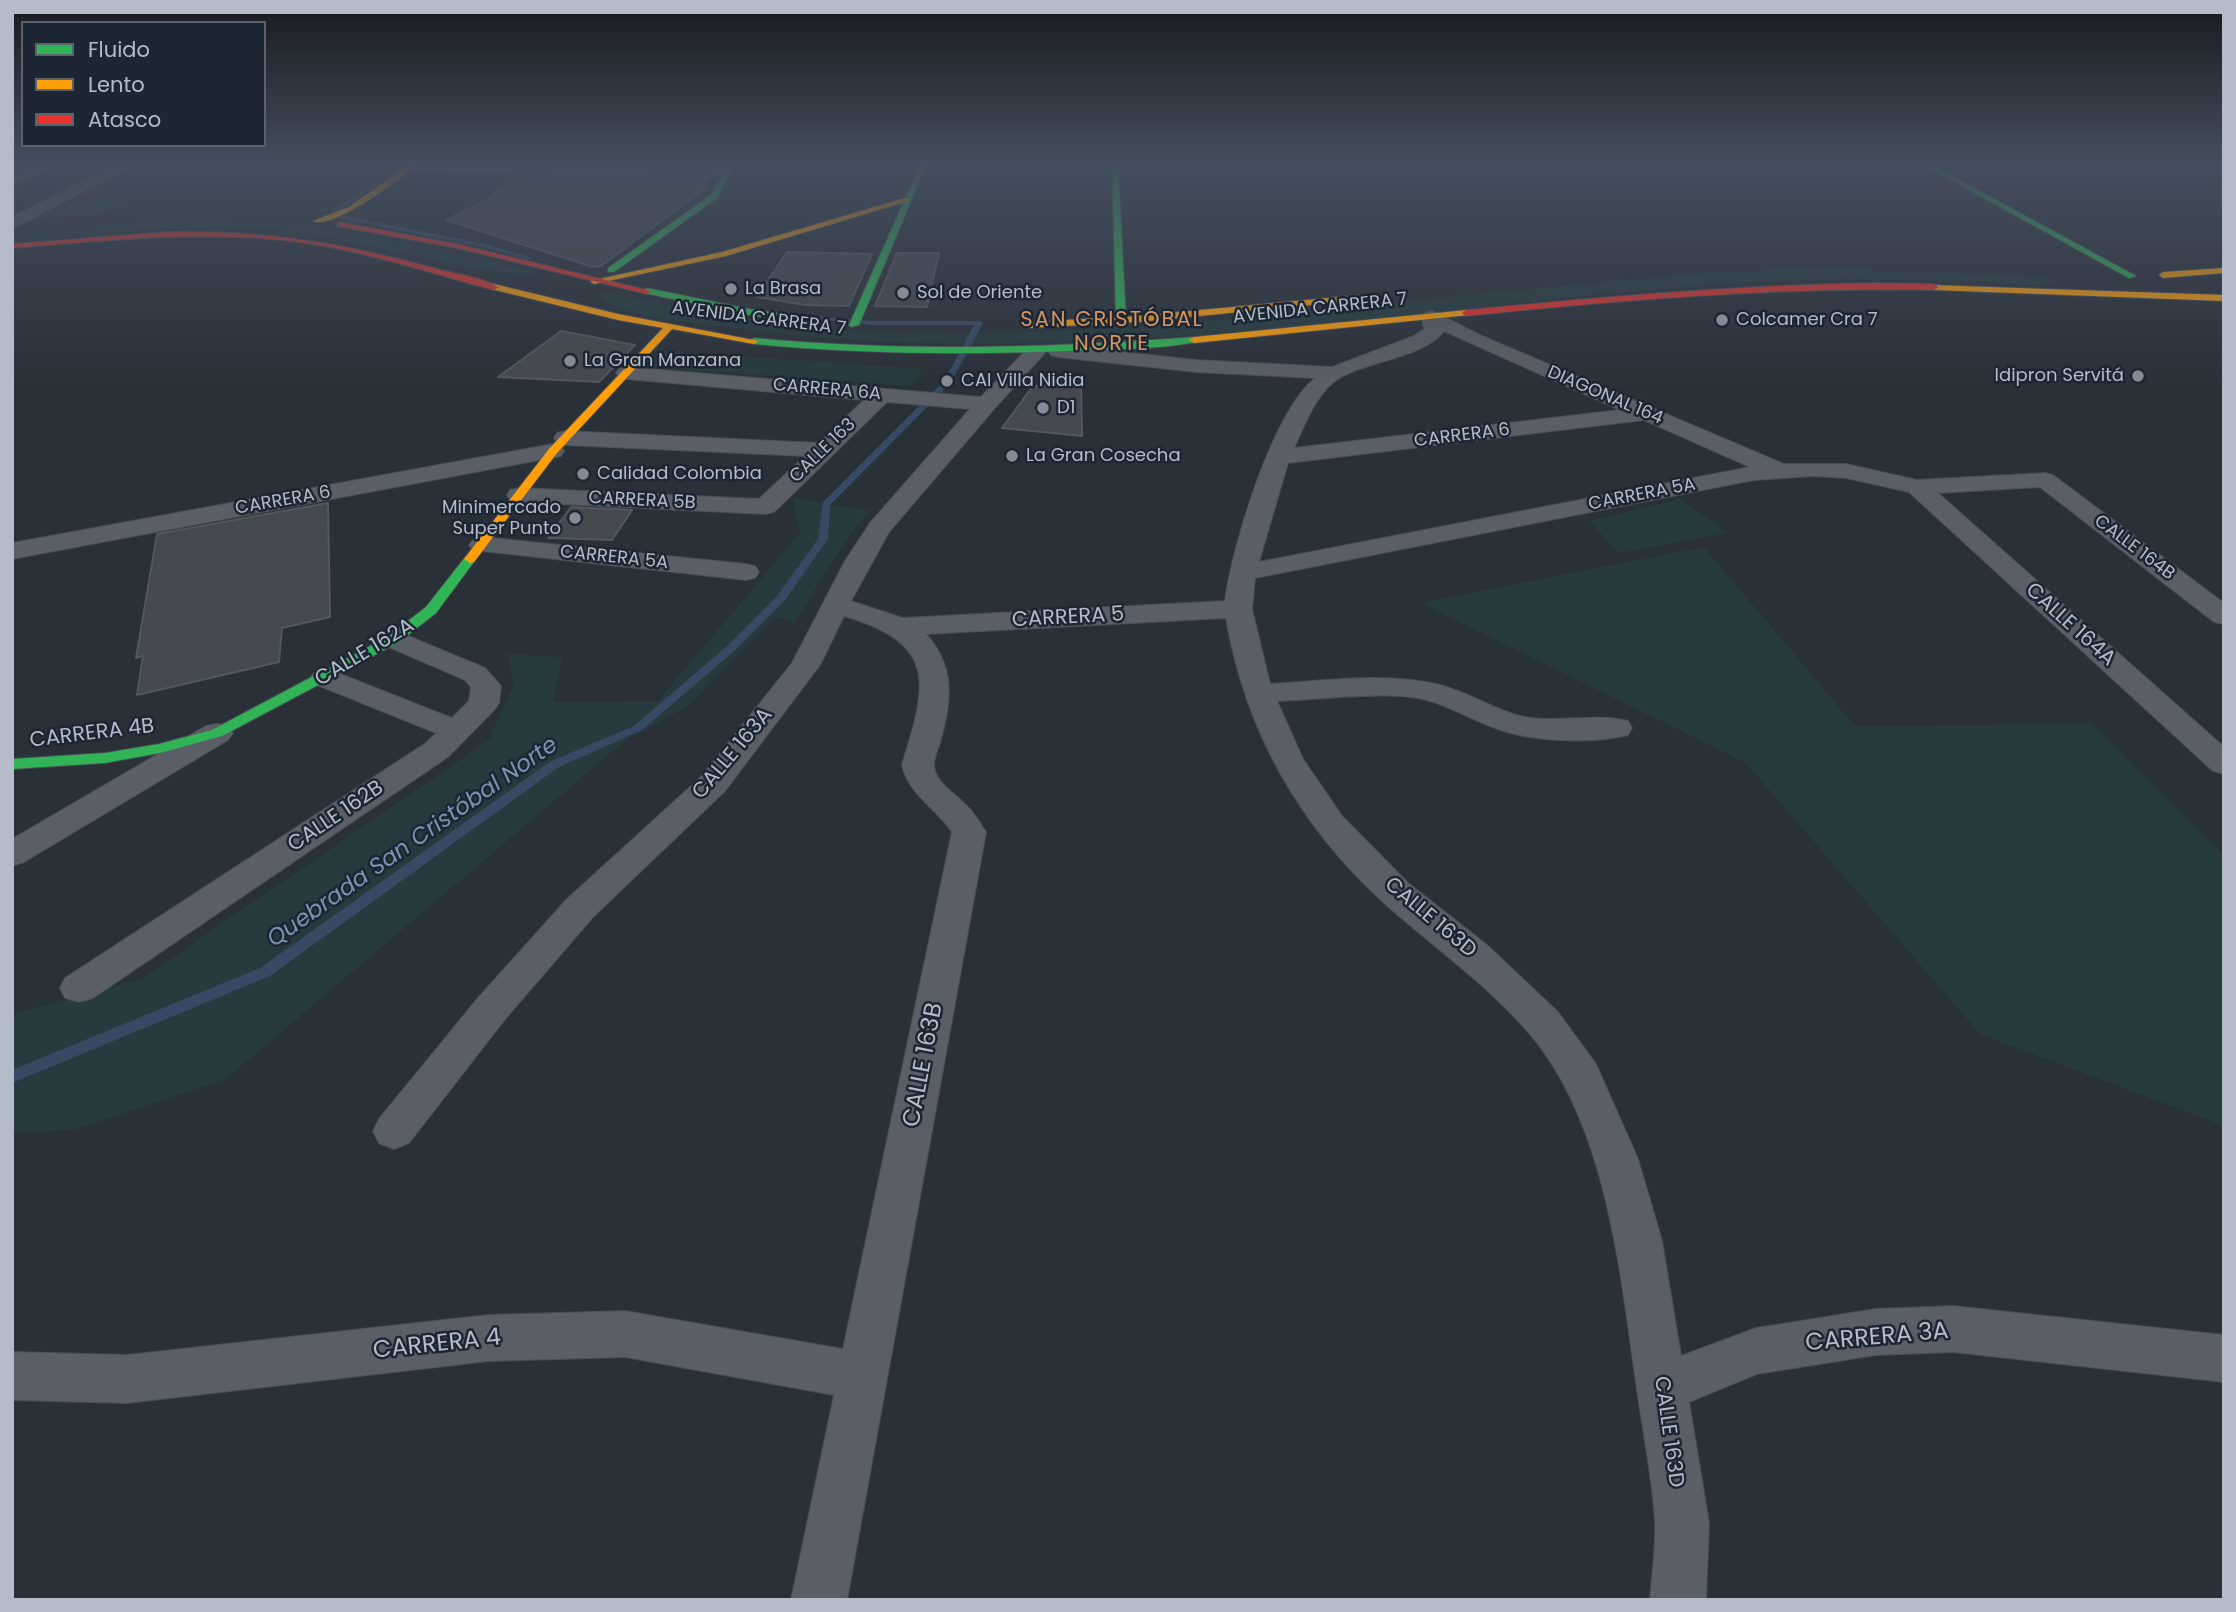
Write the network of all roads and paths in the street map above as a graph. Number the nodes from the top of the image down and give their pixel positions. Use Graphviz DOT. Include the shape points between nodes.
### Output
graph roads {
  1 [pos="110,238"];
  2 [pos="280,238"];
  3 [pos="418,238"];
  4 [pos="655,238"];
  5 [pos="777,238"];
  6 [pos="889,238"];
  7 [pos="1118,238"];
  8 [pos="2062,238"];
  9 [pos="12,246"];
  10 [pos="419,268"];
  11 [pos="2224,270"];
  12 [pos="2058,275"];
  13 [pos="2089,275"];
  14 [pos="2132,276"];
  15 [pos="594,281"];
  16 [pos="2069,293"];
  17 [pos="1381,296"];
  18 [pos="2220,298"];
  19 [pos="582,312"];
  20 [pos="1432,317"];
  21 [pos="1121,320"];
  22 [pos="1015,326"];
  23 [pos="668,328"];
  24 [pos="1036,351"];
  25 [pos="1058,351"];
  26 [pos="626,373"];
  27 [pos="1334,373"];
  28 [pos="881,395"];
  29 [pos="986,404"];
  30 [pos="1646,414"];
  31 [pos="559,444"];
  32 [pos="824,450"];
  33 [pos="1278,457"];
  34 [pos="1780,471"];
  35 [pos="2045,480"];
  36 [pos="1917,487"];
  37 [pos="519,495"];
  38 [pos="765,507"];
  39 [pos="482,545"];
  40 [pos="12,551"];
  41 [pos="746,572"];
  42 [pos="1242,573"];
  43 [pos="838,606"];
  44 [pos="1238,609"];
  45 [pos="2224,617"];
  46 [pos="898,626"];
  47 [pos="394,639"];
  48 [pos="325,678"];
  49 [pos="1258,693"];
  50 [pos="1617,727"];
  51 [pos="458,731"];
  52 [pos="218,733"];
  53 [pos="12,764"];
  54 [pos="2224,764"];
  55 [pos="12,853"];
  56 [pos="79,988"];
  57 [pos="394,1131"];
  58 [pos="2224,1359"];
  59 [pos="12,1376"];
  60 [pos="860,1376"];
  61 [pos="1662,1388"];
  62 [pos="819,1600"];
  63 [pos="1678,1600"];
  1 -- 9 [label="main road, AVENIDA CARRERA 7"];
  2 -- 10 [label="main road, AVENIDA CARRERA 7" via="320,243"];
  3 -- 15 [label="main road, AVENIDA CARRERA 7"];
  4 -- 15 [label="main road"];
  5 -- 15 [label="main road"];
  6 -- 15 [label="main road, AVENIDA CARRERA 7" via="847,324 720,307"];
  7 -- 21 [label="main road"];
  8 -- 14 [label="main road"];
  10 -- 15 [label="main road" via="515,281"];
  10 -- 19 [label="main road, AVENIDA CARRERA 7"];
  11 -- 14 [label="main road"];
  12 -- 16 [label="main road" via="2078,284"];
  13 -- 14 [label="main road"];
  14 -- 16 [label="main road" via="2132,281 2120,287"];
  14 -- 18 [label="main road"];
  15 -- 19 [label="main road"];
  16 -- 18 [label="main road, AVENIDA CARRERA 7"];
  16 -- 20 [label="main road, AVENIDA CARRERA 7" via="1817,285"];
  17 -- 21 [label="main road, AVENIDA CARRERA 7"];
  19 -- 23 [label="main road, AVENIDA CARRERA 7"];
  20 -- 25 [label="main road, AVENIDA CARRERA 7"];
  20 -- 27 [label="street, CALLE 163D" via="1431,334"];
  20 -- 30 [label="street, DIAGONAL 164"];
  21 -- 22 [label="main road, AVENIDA CARRERA 7"];
  23 -- 24 [label="main road, AVENIDA CARRERA 7" via="834,348"];
  23 -- 26 [label="main road, CALLE 162A"];
  24 -- 25 [label="main road, AVENIDA CARRERA 7"];
  24 -- 29 [label="street, CALLE 163A"];
  25 -- 27 [label="street" via="1196,366"];
  26 -- 28 [label="street, CARRERA 6A"];
  26 -- 31 [label="main road, CALLE 162A"];
  27 -- 33 [label="street, CALLE 163D" via="1303,407"];
  28 -- 29 [label="street, CARRERA 6A"];
  28 -- 32 [label="street, CALLE 163"];
  29 -- 43 [label="street, CALLE 163A" via="879,528"];
  30 -- 33 [label="street, CARRERA 6"];
  30 -- 34 [label="street, DIAGONAL 164"];
  31 -- 32 [label="street, CARRERA 6"];
  31 -- 37 [label="main road, CALLE 162A"];
  31 -- 40 [label="street, CARRERA 6"];
  32 -- 38 [label="street, CALLE 163"];
  33 -- 42 [label="street, CALLE 163D"];
  34 -- 36 [label="street, CARRERA 5A" via="1846,471"];
  34 -- 42 [label="street, CARRERA 5A"];
  35 -- 36 [label="street, CARRERA 5A"];
  35 -- 45 [label="street, CALLE 164B"];
  36 -- 54 [label="street, CALLE 164A"];
  37 -- 38 [label="street, CARRERA 5B"];
  37 -- 39 [label="main road, CALLE 162A"];
  39 -- 41 [label="street, CARRERA 5A"];
  39 -- 47 [label="main road, CALLE 162A" via="431,610"];
  42 -- 44 [label="street, CALLE 163D"];
  43 -- 46 [label="street, CALLE 163B"];
  43 -- 57 [label="street, CALLE 163A" via="805,665 713,784 580,908 492,1008"];
  44 -- 46 [label="street, CARRERA 5"];
  44 -- 49 [label="street, CALLE 163D"];
  46 -- 60 [label="street, CALLE 163B" via="914,637 933,662 936,689 919,775 962,817 969,832"];
  47 -- 48 [label="main road, CALLE 162A"];
  47 -- 51 [label="street, CALLE 162B" via="475,674 486,686 484,703"];
  48 -- 51 [label="street"];
  48 -- 52 [label="main road, CALLE 162A"];
  49 -- 50 [label="street" via="1404,687 1434,692 1509,723 1555,730"];
  49 -- 61 [label="street, CALLE 163D" via="1287,760 1330,824 1395,892 1474,954 1544,1023 1581,1076 1616,1159 1639,1241"];
  51 -- 56 [label="street, CALLE 162B" via="437,750"];
  52 -- 53 [label="main road, CARRERA 4B" via="105,758"];
  52 -- 55 [label="street, CALLE 162A"];
  58 -- 61 [label="street, CARRERA 3A" via="1953,1329 1876,1332 1756,1351"];
  59 -- 60 [label="street, CARRERA 4" via="127,1379 489,1338 625,1334"];
  60 -- 62 [label="street, CALLE 163B"];
  61 -- 63 [label="street, CALLE 163D" via="1682,1523"];
}
